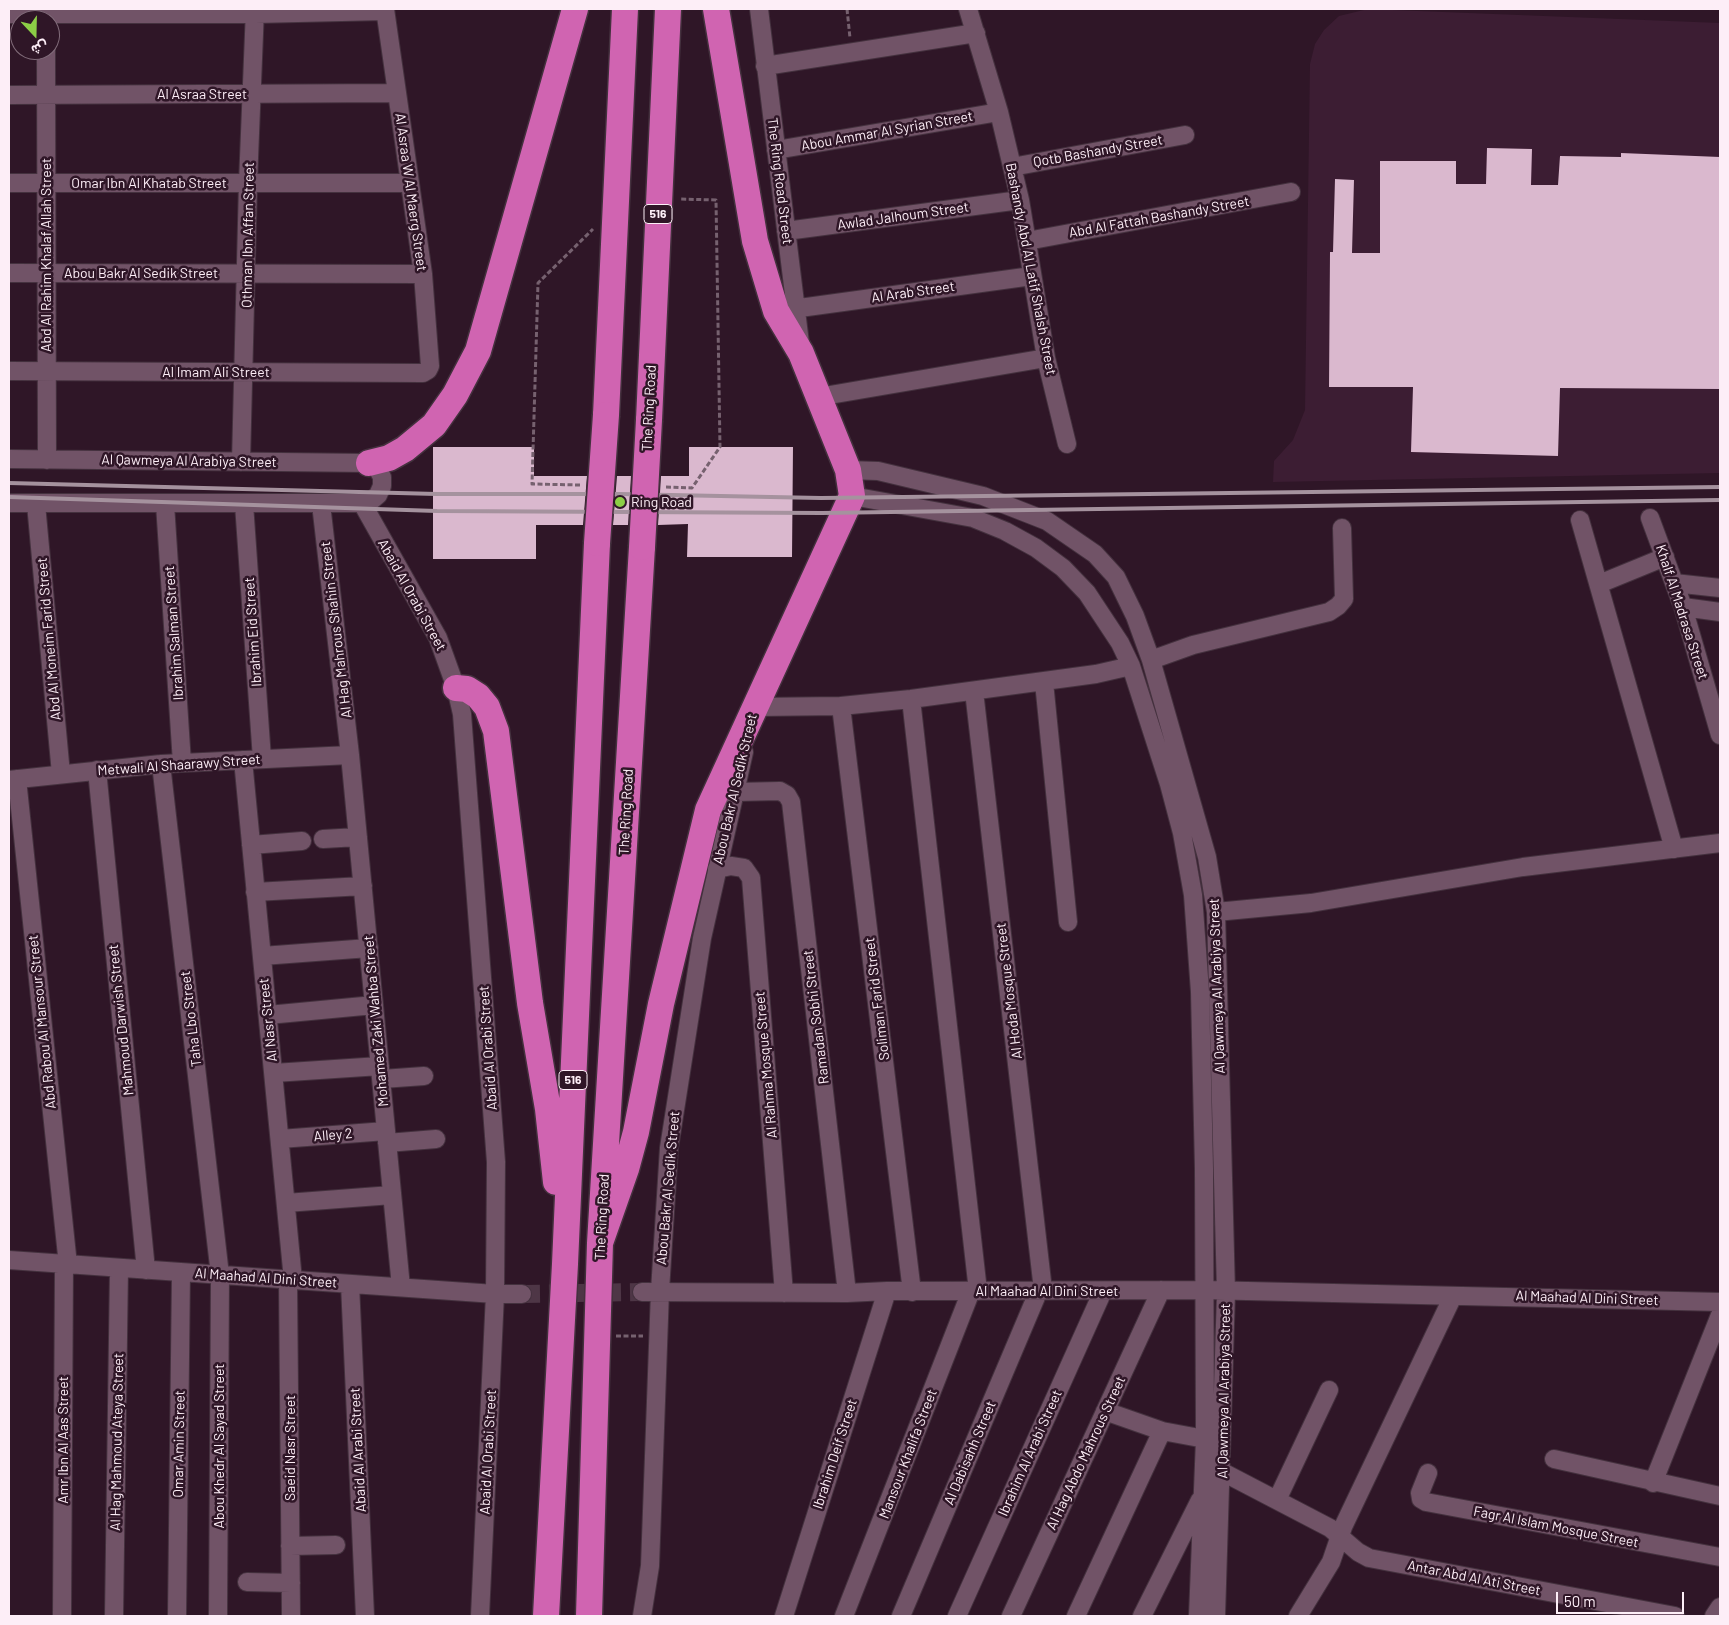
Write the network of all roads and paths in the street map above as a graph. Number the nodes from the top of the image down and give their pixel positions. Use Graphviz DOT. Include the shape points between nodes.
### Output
graph roads {
  1 [pos="575,9"];
  2 [pos="625,9"];
  3 [pos="668,9"];
  4 [pos="716,9"];
  5 [pos="759,9"];
  6 [pos="847,9"];
  7 [pos="968,9"];
  8 [pos="385,10"];
  9 [pos="255,11"];
  10 [pos="60,17"];
  11 [pos="976,33"];
  12 [pos="851,54"];
  13 [pos="46,60"];
  14 [pos="765,66"];
  15 [pos="252,94"];
  16 [pos="396,94"];
  17 [pos="9,95"];
  18 [pos="46,95"];
  19 [pos="999,112"];
  20 [pos="1185,135"];
  21 [pos="776,150"];
  22 [pos="1012,166"];
  23 [pos="9,183"];
  24 [pos="46,183"];
  25 [pos="248,183"];
  26 [pos="408,183"];
  27 [pos="1291,192"];
  28 [pos="659,199"];
  29 [pos="1020,200"];
  30 [pos="616,208"];
  31 [pos="786,231"];
  32 [pos="1027,241"];
  33 [pos="9,273"];
  34 [pos="47,273"];
  35 [pos="247,274"];
  36 [pos="423,274"];
  37 [pos="1032,276"];
  38 [pos="786,310"];
  39 [pos="1046,358"];
  40 [pos="47,370"];
  41 [pos="9,371"];
  42 [pos="244,372"];
  43 [pos="423,373"];
  44 [pos="818,397"];
  45 [pos="1067,444"];
  46 [pos="534,447"];
  47 [pos="720,447"];
  48 [pos="9,460"];
  49 [pos="47,460"];
  50 [pos="241,462"];
  51 [pos="369,463"];
  52 [pos="848,470"];
  53 [pos="852,496"];
  54 [pos="362,503"];
  55 [pos="9,504"];
  56 [pos="36,504"];
  57 [pos="165,504"];
  58 [pos="244,504"];
  59 [pos="321,504"];
  60 [pos="1650,518"];
  61 [pos="1580,520"];
  62 [pos="1342,528"];
  63 [pos="1665,557"];
  64 [pos="1674,583"];
  65 [pos="1599,584"];
  66 [pos="1720,588"];
  67 [pos="1683,608"];
  68 [pos="1720,612"];
  69 [pos="1151,660"];
  70 [pos="1131,666"];
  71 [pos="1044,682"];
  72 [pos="456,688"];
  73 [pos="974,691"];
  74 [pos="911,699"];
  75 [pos="841,706"];
  76 [pos="755,707"];
  77 [pos="1720,735"];
  78 [pos="350,755"];
  79 [pos="262,759"];
  80 [pos="243,760"];
  81 [pos="182,763"];
  82 [pos="161,764"];
  83 [pos="97,770"];
  84 [pos="61,774"];
  85 [pos="13,780"];
  86 [pos="735,792"];
  87 [pos="358,837"];
  88 [pos="323,840"];
  89 [pos="302,841"];
  90 [pos="1720,843"];
  91 [pos="251,845"];
  92 [pos="1674,849"];
  93 [pos="717,869"];
  94 [pos="363,886"];
  95 [pos="256,892"];
  96 [pos="1216,912"];
  97 [pos="1068,922"];
  98 [pos="369,948"];
  99 [pos="262,956"];
  100 [pos="374,1005"];
  101 [pos="268,1015"];
  102 [pos="381,1072"];
  103 [pos="274,1073"];
  104 [pos="424,1076"];
  105 [pos="387,1137"];
  106 [pos="280,1139"];
  107 [pos="436,1139"];
  108 [pos="392,1195"];
  109 [pos="286,1204"];
  110 [pos="600,1243"];
  111 [pos="9,1260"];
  112 [pos="66,1264"];
  113 [pos="565,1264"];
  114 [pos="119,1268"];
  115 [pos="146,1270"];
  116 [pos="180,1272"];
  117 [pos="220,1275"];
  118 [pos="291,1280"];
  119 [pos="350,1284"];
  120 [pos="401,1287"];
  121 [pos="1041,1290"];
  122 [pos="1161,1290"];
  123 [pos="1204,1290"];
  124 [pos="887,1291"];
  125 [pos="975,1291"];
  126 [pos="1103,1291"];
  127 [pos="642,1292"];
  128 [pos="660,1292"];
  129 [pos="912,1292"];
  130 [pos="1226,1292"];
  131 [pos="784,1293"];
  132 [pos="847,1293"];
  133 [pos="495,1294"];
  134 [pos="522,1294"];
  135 [pos="1453,1296"];
  136 [pos="1720,1302"];
  137 [pos="1720,1315"];
  138 [pos="598,1336"];
  139 [pos="652,1337"];
  140 [pos="1329,1390"];
  141 [pos="1105,1411"];
  142 [pos="1162,1430"];
  143 [pos="1205,1439"];
  144 [pos="1554,1459"];
  145 [pos="1204,1462"];
  146 [pos="1222,1471"];
  147 [pos="1428,1473"];
  148 [pos="1653,1483"];
  149 [pos="1203,1494"];
  150 [pos="1720,1496"];
  151 [pos="1277,1500"];
  152 [pos="1339,1536"];
  153 [pos="336,1545"];
  154 [pos="290,1546"];
  155 [pos="1720,1557"];
  156 [pos="247,1582"];
  157 [pos="291,1583"];
  158 [pos="1720,1607"];
  159 [pos="62,1616"];
  160 [pos="114,1616"];
  161 [pos="177,1616"];
  162 [pos="218,1616"];
  163 [pos="291,1616"];
  164 [pos="365,1616"];
  165 [pos="480,1616"];
  166 [pos="546,1616"];
  167 [pos="590,1616"];
  168 [pos="642,1616"];
  169 [pos="784,1616"];
  170 [pos="844,1616"];
  171 [pos="901,1616"];
  172 [pos="957,1616"];
  173 [pos="1011,1616"];
  174 [pos="1076,1616"];
  175 [pos="1142,1616"];
  176 [pos="1198,1616"];
  177 [pos="1216,1616"];
  178 [pos="1298,1616"];
  179 [pos="1675,1616"];
  180 [pos="1714,1616"];
  1 -- 51 [label="highway" via="478,351 456,394 434,425 405,449 389,458"];
  2 -- 30 [label="highway, 516"];
  3 -- 28 [label="highway, The Ring Road / 516"];
  4 -- 38 [label="highway" via="755,241"];
  5 -- 14 [label="street, The Ring Road Street"];
  6 -- 12 [label="path"];
  7 -- 11 [label="street, Bashandy Abd Al Latif Shalsh Street"];
  8 -- 9 [label="street"];
  8 -- 16 [label="street, Al Asraa W Al Maerg Street"];
  9 -- 10 [label="street"];
  9 -- 15 [label="street, Othman Ibn Affan Street"];
  11 -- 12 [label="street"];
  11 -- 19 [label="street, Bashandy Abd Al Latif Shalsh Street"];
  12 -- 14 [label="street"];
  13 -- 18 [label="street, Abd Al Rahim Khalaf Allah Street"];
  14 -- 21 [label="street, The Ring Road Street"];
  15 -- 16 [label="street, Al Asraa Street"];
  15 -- 18 [label="street, Al Asraa Street"];
  15 -- 25 [label="street, Othman Ibn Affan Street"];
  16 -- 26 [label="street, Al Asraa W Al Maerg Street"];
  17 -- 18 [label="street, Al Asraa Street"];
  18 -- 24 [label="street, Abd Al Rahim Khalaf Allah Street"];
  19 -- 21 [label="street, Abou Ammar Al Syrian Street"];
  19 -- 22 [label="street, Bashandy Abd Al Latif Shalsh Street"];
  20 -- 22 [label="street, Qotb Bashandy Street"];
  21 -- 31 [label="street, The Ring Road Street"];
  22 -- 29 [label="street, Bashandy Abd Al Latif Shalsh Street"];
  23 -- 24 [label="street, Omar Ibn Al Khatab Street"];
  24 -- 25 [label="street, Omar Ibn Al Khatab Street"];
  24 -- 34 [label="street, Abd Al Rahim Khalaf Allah Street"];
  25 -- 26 [label="street, Omar Ibn Al Khatab Street"];
  25 -- 35 [label="street, Othman Ibn Affan Street"];
  26 -- 36 [label="street, Al Asraa W Al Maerg Street"];
  27 -- 32 [label="street, Abd Al Fattah Bashandy Street"];
  28 -- 47 [label="path" via="716,200"];
  28 -- 110 [label="highway, The Ring Road / 516, bridge" via="642,548"];
  29 -- 31 [label="street, Awlad Jalhoum Street"];
  29 -- 32 [label="street, Bashandy Abd Al Latif Shalsh Street"];
  30 -- 46 [label="path" via="538,283"];
  30 -- 113 [label="highway, 516, bridge" via="597,543"];
  31 -- 38 [label="street, The Ring Road Street"];
  32 -- 37 [label="street, Bashandy Abd Al Latif Shalsh Street"];
  33 -- 34 [label="street, Abou Bakr Al Sedik Street"];
  34 -- 35 [label="street, Abou Bakr Al Sedik Street"];
  34 -- 40 [label="street, Abd Al Rahim Khalaf Allah Street"];
  35 -- 36 [label="street, Abou Bakr Al Sedik Street"];
  35 -- 42 [label="street, Othman Ibn Affan Street"];
  36 -- 43 [label="street, Al Asraa W Al Maerg Street" via="430,366"];
  37 -- 38 [label="street, Al Arab Street"];
  37 -- 39 [label="street, Bashandy Abd Al Latif Shalsh Street"];
  38 -- 44 [label="highway"];
  39 -- 44 [label="street"];
  39 -- 45 [label="street, Bashandy Abd Al Latif Shalsh Street"];
  40 -- 41 [label="street, Al Imam Ali Street"];
  40 -- 42 [label="street, Al Imam Ali Street"];
  40 -- 49 [label="street, Abd Al Rahim Khalaf Allah Street"];
  42 -- 43 [label="street, Al Imam Ali Street"];
  42 -- 50 [label="street, Othman Ibn Affan Street"];
  44 -- 52 [label="highway"];
  48 -- 49 [label="street, Al Qawmeya Al Arabiya Street"];
  49 -- 50 [label="street, Al Qawmeya Al Arabiya Street"];
  50 -- 51 [label="street, Al Qawmeya Al Arabiya Street"];
  51 -- 54 [label="street" via="377,468 382,486 371,500"];
  52 -- 53 [label="highway"];
  52 -- 69 [label="street, Al Qawmeya Al Arabiya Street" via="878,471 983,496 1047,521 1095,554 1116,578 1135,616"];
  53 -- 70 [label="street, Al Qawmeya Al Arabiya Street" via="973,518 1036,548 1063,568 1087,593"];
  53 -- 76 [label="highway"];
  54 -- 59 [label="street"];
  54 -- 72 [label="street, Abaid Al Orabi Street" via="438,638"];
  55 -- 56 [label="street"];
  56 -- 57 [label="street"];
  56 -- 84 [label="street, Abd Al Moneim Farid Street"];
  57 -- 58 [label="street"];
  57 -- 81 [label="street, Ibrahim Salman Street"];
  58 -- 59 [label="street"];
  58 -- 79 [label="street, Ibrahim Eid Street"];
  59 -- 78 [label="street, Al Hag Mahrous Shahin Street"];
  60 -- 63 [label="street, Khalf Al Madrasa Street"];
  61 -- 65 [label="street"];
  62 -- 69 [label="street" via="1344,599 1329,612 1193,645"];
  63 -- 64 [label="street, Khalf Al Madrasa Street"];
  63 -- 65 [label="street"];
  64 -- 66 [label="street"];
  64 -- 67 [label="street, Khalf Al Madrasa Street"];
  65 -- 92 [label="street"];
  67 -- 68 [label="street"];
  67 -- 77 [label="street, Khalf Al Madrasa Street"];
  69 -- 96 [label="street, Al Qawmeya Al Arabiya Street" via="1207,857"];
  70 -- 71 [label="street"];
  70 -- 123 [label="street, Al Qawmeya Al Arabiya Street" via="1169,784 1193,895 1200,992"];
  71 -- 73 [label="street"];
  71 -- 97 [label="street"];
  72 -- 113 [label="highway" via="467,689 478,696 487,706 496,731 530,1003 548,1109"];
  72 -- 133 [label="street, Abaid Al Orabi Street" via="462,714 496,1162"];
  73 -- 74 [label="street"];
  73 -- 121 [label="street, Al Hoda Mosque Street"];
  74 -- 75 [label="street"];
  74 -- 125 [label="street"];
  75 -- 76 [label="street"];
  75 -- 129 [label="street, Soliman Farid Street"];
  76 -- 86 [label="street, Abou Bakr Al Sedik Street"];
  76 -- 110 [label="highway" via="708,810 661,1004 636,1132"];
  78 -- 79 [label="street, Metwali Al Shaarawy Street"];
  78 -- 87 [label="street, Mohamed Zaki Wahba Street"];
  79 -- 80 [label="street, Metwali Al Shaarawy Street"];
  80 -- 81 [label="street, Metwali Al Shaarawy Street"];
  80 -- 91 [label="street, Al Nasr Street"];
  81 -- 82 [label="street, Metwali Al Shaarawy Street"];
  82 -- 83 [label="street, Metwali Al Shaarawy Street"];
  82 -- 117 [label="street, Taha Lbo Street"];
  83 -- 84 [label="street, Metwali Al Shaarawy Street"];
  83 -- 115 [label="street, Mahmoud Darwish Street"];
  84 -- 85 [label="street, Metwali Al Shaarawy Street"];
  85 -- 112 [label="street, Abd Rabou Al Mansour Street"];
  86 -- 93 [label="street, Abou Bakr Al Sedik Street"];
  86 -- 132 [label="street, Ramadan Sobhi Street" via="780,791 791,802"];
  87 -- 88 [label="street"];
  87 -- 94 [label="street, Mohamed Zaki Wahba Street"];
  89 -- 91 [label="street"];
  90 -- 92 [label="street"];
  91 -- 95 [label="street, Al Nasr Street"];
  92 -- 96 [label="street" via="1523,867 1311,903"];
  93 -- 128 [label="street, Abou Bakr Al Sedik Street" via="702,938 669,1148"];
  93 -- 131 [label="street, Al Rahma Mosque Street" via="744,868 752,878"];
  94 -- 95 [label="street"];
  94 -- 98 [label="street, Mohamed Zaki Wahba Street"];
  95 -- 99 [label="street, Al Nasr Street"];
  96 -- 130 [label="street, Al Qawmeya Al Arabiya Street"];
  98 -- 99 [label="street"];
  98 -- 100 [label="street, Mohamed Zaki Wahba Street"];
  99 -- 101 [label="street, Al Nasr Street"];
  100 -- 101 [label="street"];
  100 -- 102 [label="street, Mohamed Zaki Wahba Street"];
  101 -- 103 [label="street, Al Nasr Street"];
  102 -- 103 [label="street"];
  102 -- 104 [label="street"];
  102 -- 105 [label="street, Mohamed Zaki Wahba Street"];
  103 -- 106 [label="street, Al Nasr Street"];
  105 -- 106 [label="street, Alley 2"];
  105 -- 107 [label="street, Alley 2"];
  105 -- 108 [label="street, Mohamed Zaki Wahba Street"];
  106 -- 109 [label="street, Al Nasr Street"];
  108 -- 109 [label="street"];
  108 -- 120 [label="street, Mohamed Zaki Wahba Street"];
  109 -- 118 [label="street, Al Nasr Street"];
  110 -- 138 [label="highway, The Ring Road / 516"];
  111 -- 112 [label="street, Al Maahad Al Dini Street"];
  112 -- 114 [label="street, Al Maahad Al Dini Street"];
  112 -- 159 [label="street, Amr Ibn Al Aas Street"];
  113 -- 166 [label="highway, 516"];
  114 -- 115 [label="street, Al Maahad Al Dini Street"];
  114 -- 160 [label="street, Al Hag Mahmoud Ateya Street"];
  115 -- 116 [label="street, Al Maahad Al Dini Street"];
  116 -- 117 [label="street, Al Maahad Al Dini Street"];
  116 -- 161 [label="street, Omar Amin Street"];
  117 -- 118 [label="street, Al Maahad Al Dini Street"];
  117 -- 162 [label="street, Abou Khedr Al Sayad Street"];
  118 -- 119 [label="street, Al Maahad Al Dini Street"];
  118 -- 154 [label="street, Saeid Nasr Street"];
  119 -- 120 [label="street, Al Maahad Al Dini Street"];
  119 -- 164 [label="street, Abaid Al Arabi Street"];
  120 -- 133 [label="street, Al Maahad Al Dini Street"];
  121 -- 125 [label="street, Al Maahad Al Dini Street"];
  121 -- 126 [label="street, Al Maahad Al Dini Street"];
  121 -- 171 [label="street, Al Dabisahh Street"];
  122 -- 123 [label="street, Al Maahad Al Dini Street"];
  122 -- 126 [label="street, Al Maahad Al Dini Street"];
  122 -- 141 [label="street, Al Hag Abdo Mahrous Street"];
  123 -- 130 [label="street, Al Maahad Al Dini Street"];
  123 -- 143 [label="street, Al Qawmeya Al Arabiya Street"];
  124 -- 129 [label="street, Al Maahad Al Dini Street"];
  124 -- 132 [label="street, Al Maahad Al Dini Street"];
  124 -- 169 [label="street, Ibrahim Deif Street"];
  125 -- 129 [label="street, Al Maahad Al Dini Street"];
  125 -- 170 [label="street, Mansour Khalifa Street"];
  126 -- 172 [label="street, Ibrahim Al Arabi Street"];
  127 -- 128 [label="street, Al Maahad Al Dini Street"];
  128 -- 131 [label="street, Al Maahad Al Dini Street"];
  128 -- 168 [label="street, Abou Bakr Al Sedik Street" via="650,1566"];
  130 -- 135 [label="street, Al Maahad Al Dini Street"];
  130 -- 146 [label="street, Al Qawmeya Al Arabiya Street"];
  131 -- 132 [label="street, Al Maahad Al Dini Street"];
  133 -- 134 [label="street, Al Maahad Al Dini Street"];
  133 -- 165 [label="street, Abaid Al Orabi Street"];
  135 -- 136 [label="street, Al Maahad Al Dini Street"];
  135 -- 152 [label="street"];
  137 -- 148 [label="street"];
  138 -- 139 [label="path"];
  138 -- 167 [label="highway, The Ring Road / 516"];
  140 -- 151 [label="street"];
  141 -- 142 [label="street"];
  141 -- 173 [label="street, Al Hag Abdo Mahrous Street"];
  142 -- 143 [label="street"];
  142 -- 174 [label="street"];
  143 -- 145 [label="street, Al Qawmeya Al Arabiya Street"];
  144 -- 148 [label="street"];
  145 -- 146 [label="street, Antar Abd Al Ati Street"];
  145 -- 149 [label="street, Al Qawmeya Al Arabiya Street"];
  146 -- 151 [label="street, Antar Abd Al Ati Street"];
  146 -- 177 [label="street, Al Qawmeya Al Arabiya Street"];
  147 -- 155 [label="street, Fagr Al Islam Mosque Street" via="1420,1493 1426,1502"];
  148 -- 150 [label="street"];
  149 -- 175 [label="street"];
  149 -- 176 [label="street, Al Qawmeya Al Arabiya Street"];
  151 -- 152 [label="street, Antar Abd Al Ati Street"];
  152 -- 178 [label="street" via="1331,1562"];
  152 -- 179 [label="street, Antar Abd Al Ati Street" via="1369,1558"];
  153 -- 154 [label="street"];
  154 -- 157 [label="street, Saeid Nasr Street"];
  156 -- 157 [label="street"];
  157 -- 163 [label="street, Saeid Nasr Street"];
  158 -- 180 [label="street"];
}
